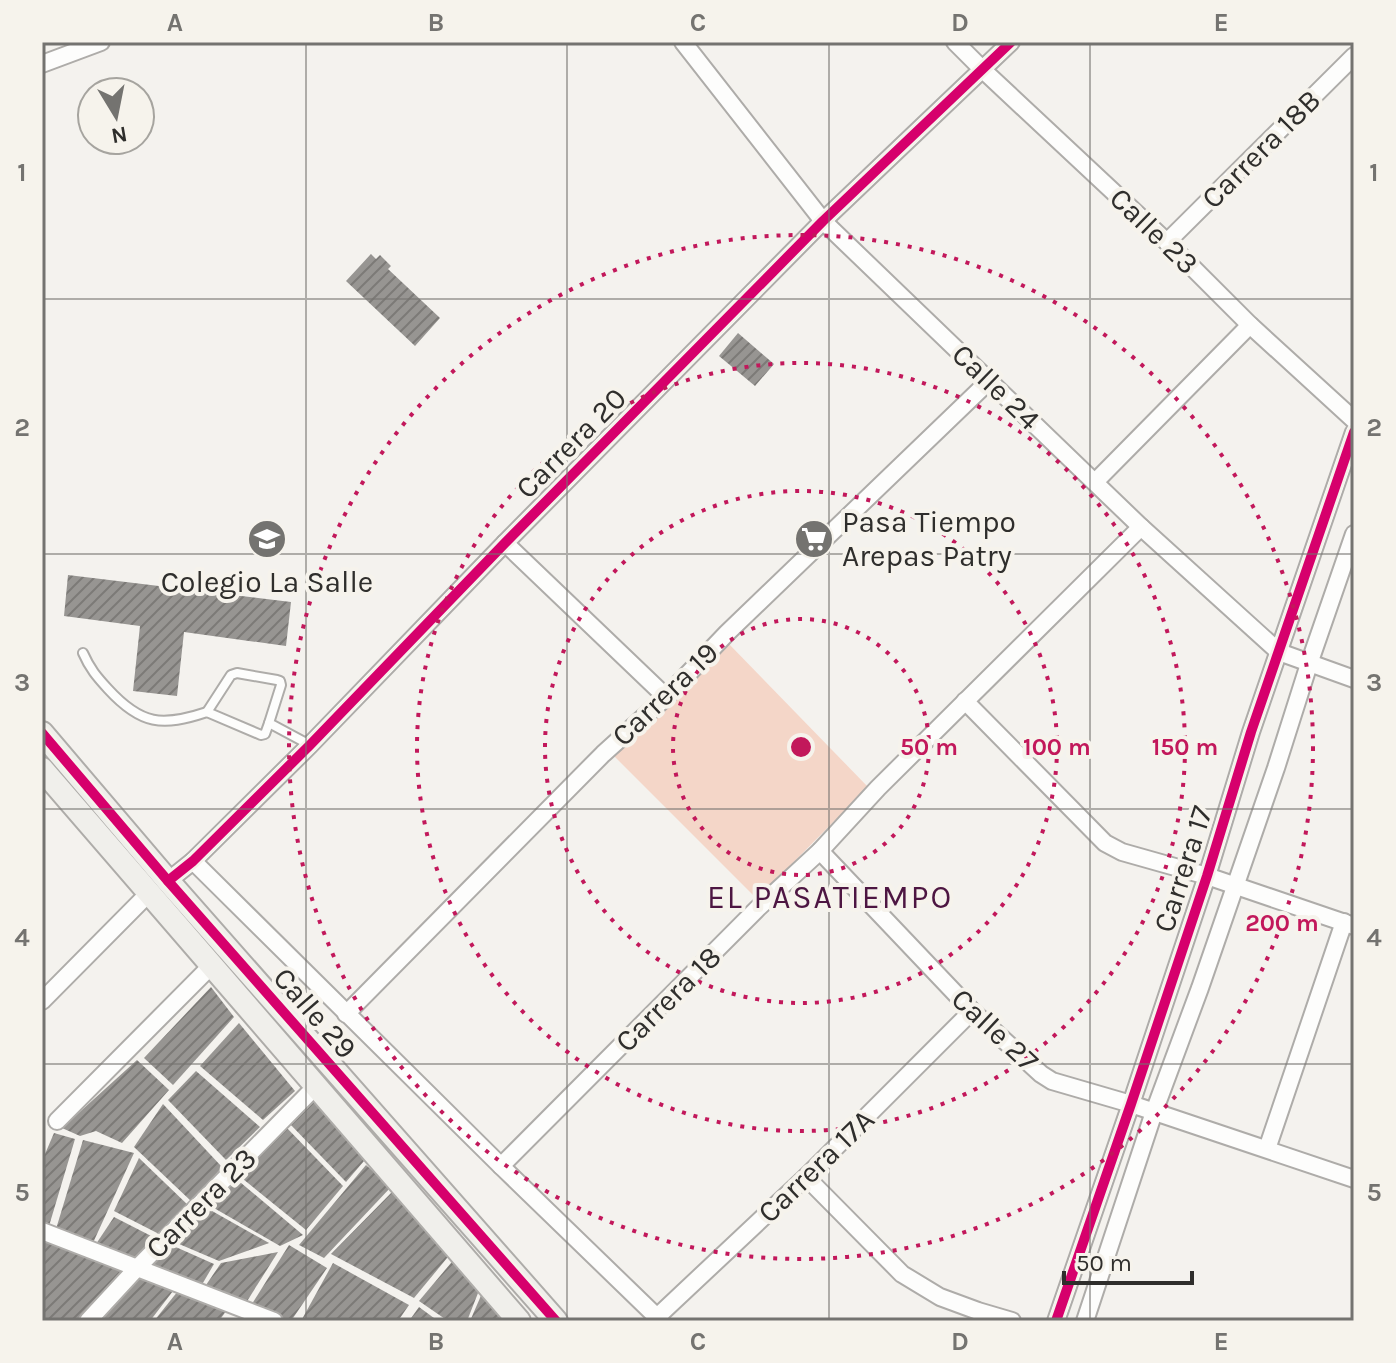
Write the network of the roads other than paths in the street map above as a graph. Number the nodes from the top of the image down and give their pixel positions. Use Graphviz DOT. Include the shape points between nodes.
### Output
graph roads {
  1 [pos="101,42"];
  2 [pos="683,42"];
  3 [pos="955,42"];
  4 [pos="1011,42"];
  5 [pos="1354,56"];
  6 [pos="42,64"];
  7 [pos="983,70"];
  8 [pos="823,221"];
  9 [pos="1167,242"];
  10 [pos="1250,325"];
  11 [pos="989,381"];
  12 [pos="1354,420"];
  13 [pos="1354,432"];
  14 [pos="1095,482"];
  15 [pos="1141,527"];
  16 [pos="1354,534"];
  17 [pos="505,543"];
  18 [pos="1279,652"];
  19 [pos="83,653"];
  20 [pos="1309,664"];
  21 [pos="1354,679"];
  22 [pos="666,697"];
  23 [pos="965,701"];
  24 [pos="207,712"];
  25 [pos="269,723"];
  26 [pos="42,733"];
  27 [pos="310,745"];
  28 [pos="42,769"];
  29 [pos="820,851"];
  30 [pos="193,861"];
  31 [pos="1207,876"];
  32 [pos="168,881"];
  33 [pos="1235,886"];
  34 [pos="149,893"];
  35 [pos="1349,924"];
  36 [pos="211,966"];
  37 [pos="42,1001"];
  38 [pos="972,1011"];
  39 [pos="346,1014"];
  40 [pos="316,1086"];
  41 [pos="1131,1104"];
  42 [pos="1154,1112"];
  43 [pos="57,1121"];
  44 [pos="1267,1149"];
  45 [pos="501,1166"];
  46 [pos="806,1177"];
  47 [pos="1354,1179"];
  48 [pos="42,1231"];
  49 [pos="137,1268"];
  50 [pos="536,1301"];
  51 [pos="659,1319"];
  52 [pos="88,1321"];
  53 [pos="274,1321"];
  54 [pos="520,1321"];
  55 [pos="556,1321"];
  56 [pos="1012,1321"];
  57 [pos="1056,1321"];
  58 [pos="1085,1321"];
  1 -- 6 [label="street"];
  2 -- 8 [label="street, Calle 24"];
  3 -- 7 [label="street, Calle 23"];
  4 -- 7 [label="street, Carrera 20"];
  5 -- 9 [label="street, Carrera 18B"];
  7 -- 8 [label="street, Carrera 20"];
  7 -- 9 [label="street, Calle 23"];
  8 -- 11 [label="street, Calle 24"];
  8 -- 17 [label="street, Carrera 20"];
  9 -- 10 [label="street, Calle 23"];
  10 -- 12 [label="street, Calle 23"];
  10 -- 14 [label="street"];
  11 -- 14 [label="street, Calle 24"];
  11 -- 22 [label="street, Carrera 19"];
  13 -- 18 [label="street, Carrera 17"];
  14 -- 15 [label="street, Calle 24"];
  15 -- 18 [label="street, Calle 24"];
  15 -- 23 [label="street, Carrera 18"];
  16 -- 20 [label="street, Carrera 17"];
  17 -- 22 [label="street"];
  17 -- 27 [label="street, Carrera 20"];
  18 -- 20 [label="street, Calle 24"];
  18 -- 31 [label="street, Carrera 17"];
  19 -- 24 [label="lane" via="109,691 145,719 184,719"];
  20 -- 21 [label="street, Calle 24"];
  20 -- 33 [label="street, Carrera 17"];
  22 -- 39 [label="street, Carrera 19"];
  23 -- 29 [label="street, Carrera 18"];
  23 -- 31 [label="street" via="1105,843"];
  24 -- 25 [label="lane" via="261,735"];
  24 -- 25 [label="lane" via="231,675 277,680 281,685"];
  25 -- 27 [label="lane"];
  26 -- 32 [label="main road, Calle 29"];
  27 -- 30 [label="street, Carrera 20"];
  28 -- 34 [label="main road, Calle 29"];
  29 -- 38 [label="street, Calle 27"];
  29 -- 45 [label="street, Carrera 18"];
  30 -- 32 [label="street, Carrera 20"];
  30 -- 39 [label="street"];
  31 -- 33 [label="street"];
  31 -- 41 [label="street, Carrera 17"];
  32 -- 50 [label="main road, Calle 29"];
  33 -- 35 [label="street"];
  33 -- 42 [label="street, Carrera 17"];
  34 -- 36 [label="main road, Calle 29"];
  34 -- 37 [label="street"];
  35 -- 44 [label="street"];
  36 -- 40 [label="main road, Calle 29"];
  36 -- 43 [label="street"];
  38 -- 41 [label="street, Calle 27" via="1052,1081"];
  38 -- 46 [label="street, Carrera 17A"];
  39 -- 45 [label="street"];
  40 -- 49 [label="street, Carrera 23"];
  40 -- 54 [label="main road, Calle 29"];
  41 -- 42 [label="street, Calle 27"];
  41 -- 57 [label="street, Carrera 17"];
  42 -- 44 [label="street, Calle 27"];
  42 -- 58 [label="street, Carrera 17"];
  44 -- 47 [label="street, Calle 27"];
  45 -- 51 [label="street"];
  46 -- 51 [label="street, Carrera 17A"];
  46 -- 56 [label="street" via="902,1274 940,1297"];
  48 -- 49 [label="street"];
  49 -- 52 [label="street, Carrera 23"];
  49 -- 53 [label="street"];
  50 -- 54 [label="street"];
  50 -- 55 [label="main road, Calle 29"];
}
